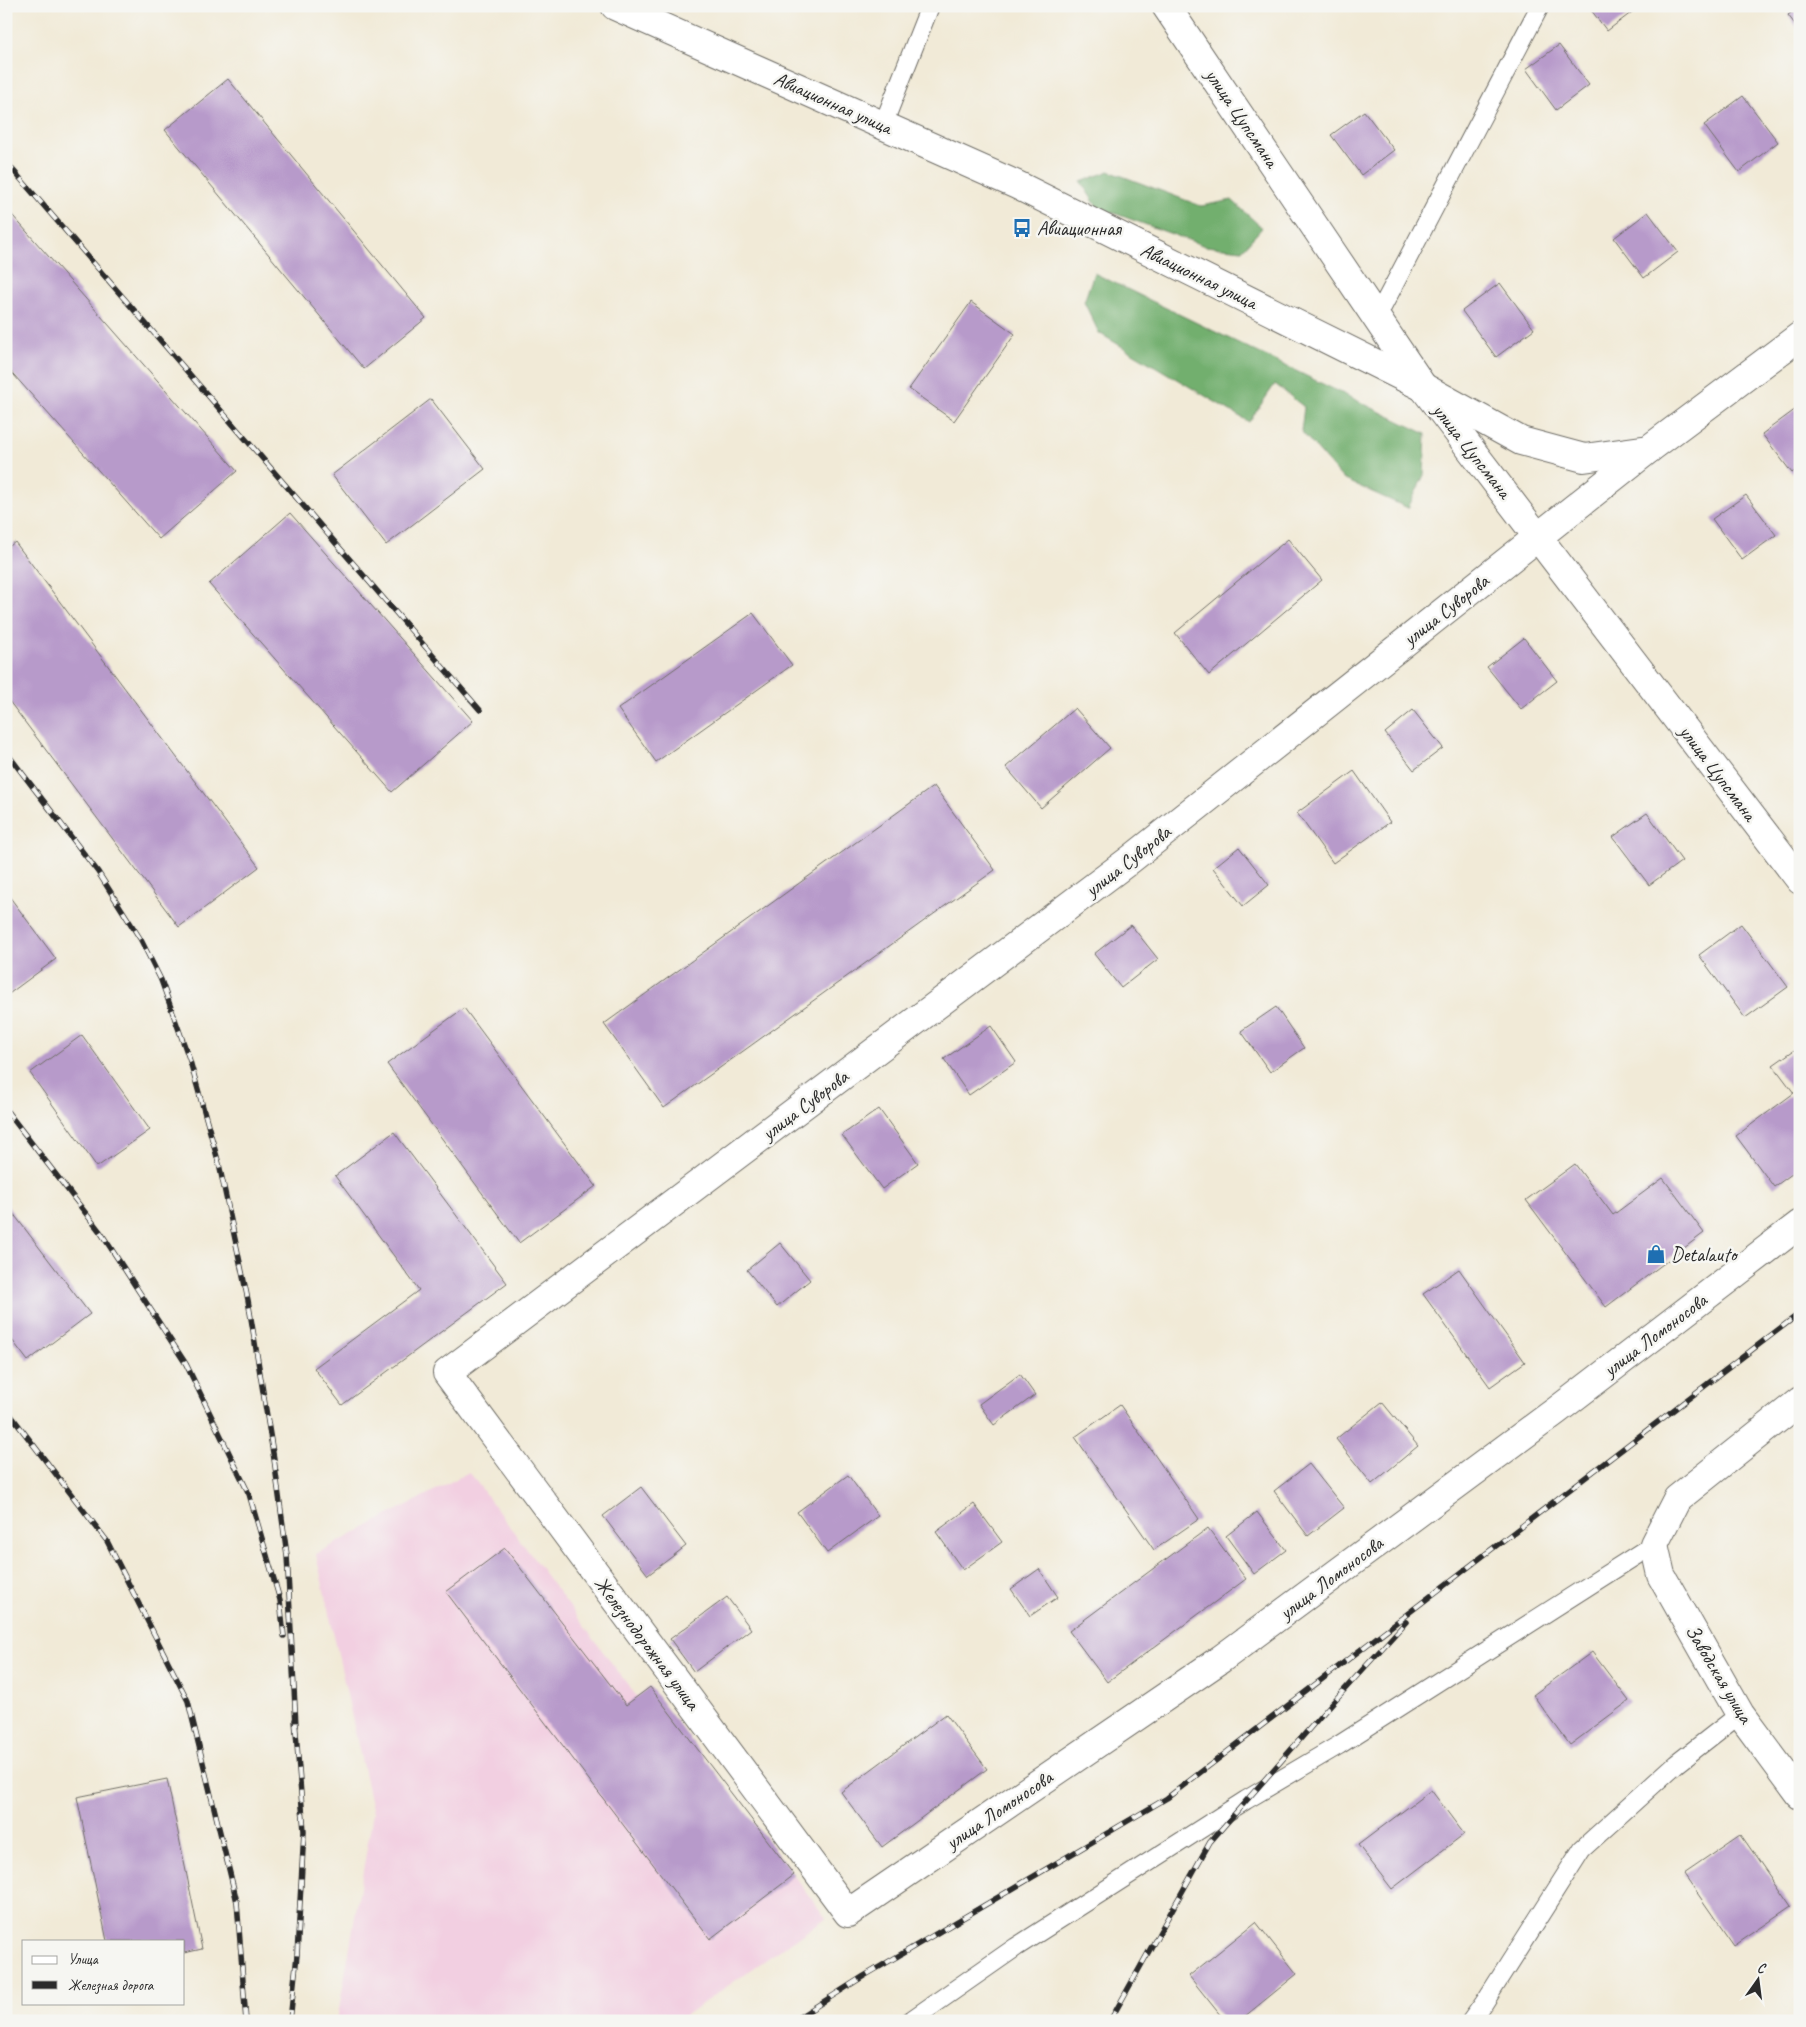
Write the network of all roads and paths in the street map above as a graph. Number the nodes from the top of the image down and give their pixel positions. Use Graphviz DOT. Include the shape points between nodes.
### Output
graph roads {
  1 [pos="615,6"];
  2 [pos="930,6"];
  3 [pos="1166,6"];
  4 [pos="1540,6"];
  5 [pos="883,125"];
  6 [pos="1376,319"];
  7 [pos="1800,336"];
  8 [pos="1423,387"];
  9 [pos="1648,450"];
  10 [pos="1539,537"];
  11 [pos="1800,880"];
  12 [pos="1800,1224"];
  13 [pos="447,1374"];
  14 [pos="1800,1401"];
  15 [pos="1654,1544"];
  16 [pos="1740,1714"];
  17 [pos="1800,1795"];
  18 [pos="848,1913"];
  19 [pos="910,2021"];
  20 [pos="1470,2021"];
  1 -- 5 [label="street, Авиационная улица"];
  2 -- 5 [label="lane"];
  3 -- 6 [label="street, улица Цупсмана"];
  4 -- 6 [label="lane"];
  5 -- 8 [label="street, Авиационная улица" via="1018,185"];
  6 -- 8 [label="street, улица Цупсмана"];
  7 -- 9 [label="street, улица Суворова"];
  8 -- 9 [label="street, Авиационная улица" via="1522,441 1584,458"];
  8 -- 10 [label="street, улица Цупсмана"];
  9 -- 10 [label="street, улица Суворова"];
  10 -- 11 [label="street, улица Цупсмана"];
  10 -- 13 [label="street, улица Суворова" via="1131,859"];
  12 -- 18 [label="street, улица Ломоносова" via="1222,1660"];
  13 -- 18 [label="street, Железнодорожная улица"];
  14 -- 15 [label="street" via="1677,1498"];
  15 -- 16 [label="street, Заводская улица" via="1661,1575"];
  15 -- 19 [label="lane" via="1016,1947"];
  16 -- 17 [label="street, Заводская улица"];
  16 -- 20 [label="lane" via="1676,1764 1582,1849"];
}
